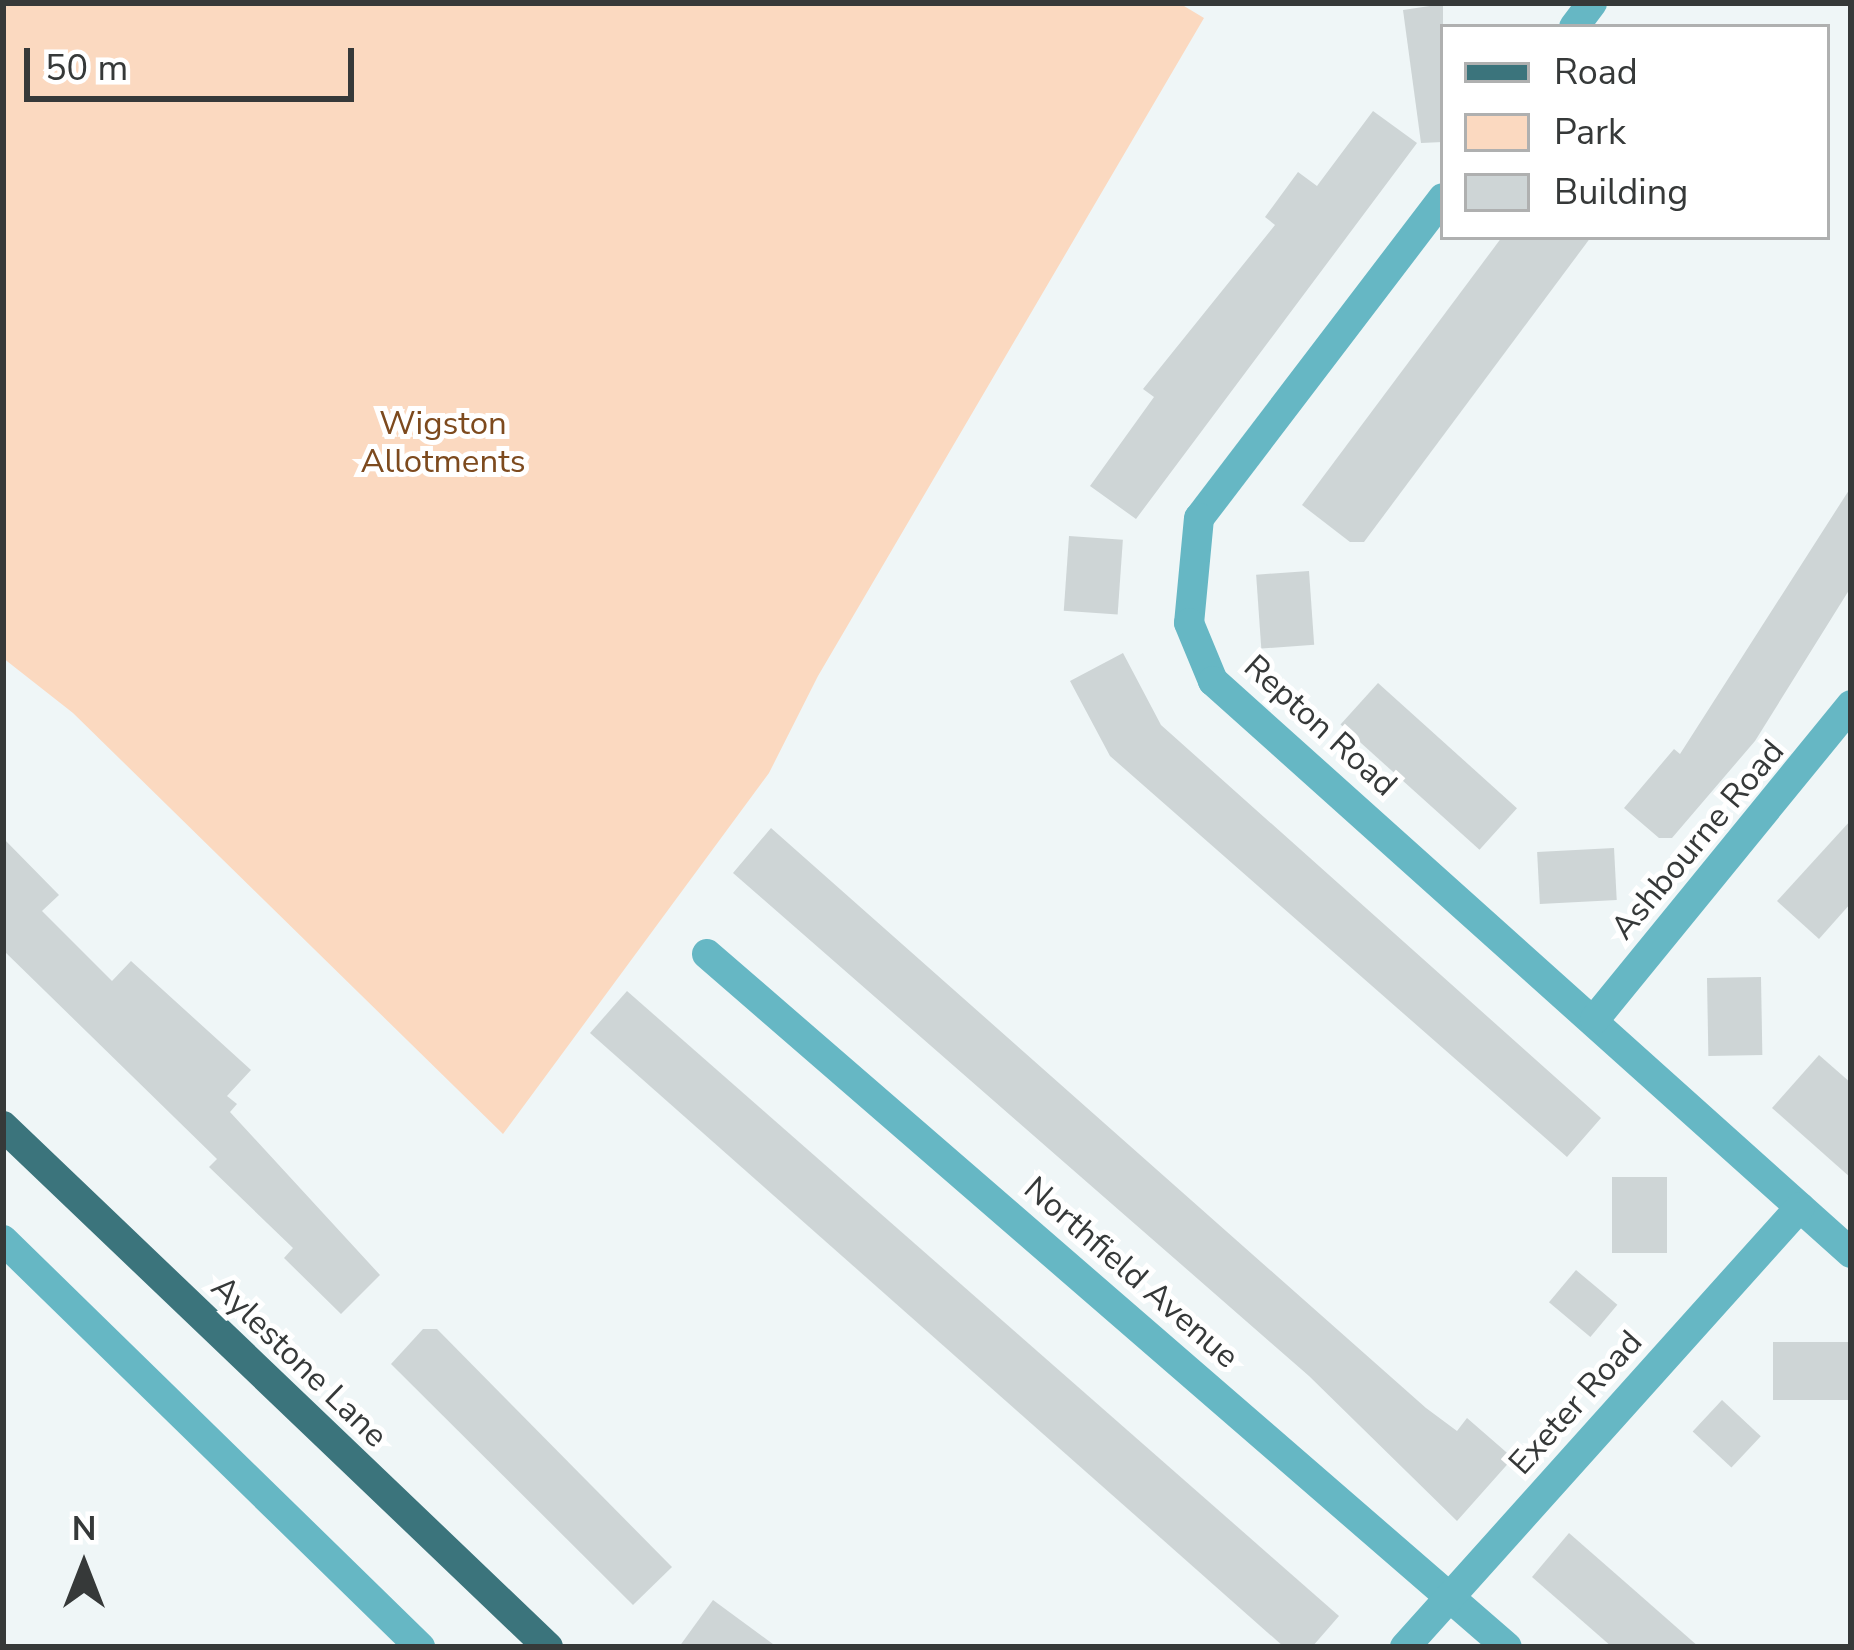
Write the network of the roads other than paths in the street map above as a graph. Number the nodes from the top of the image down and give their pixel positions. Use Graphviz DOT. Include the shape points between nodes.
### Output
graph roads {
  1 [pos="1440,202"];
  2 [pos="1851,705"];
  3 [pos="707,954"];
  4 [pos="1595,1019"];
  5 [pos="3,1126"];
  6 [pos="1800,1208"];
  7 [pos="3,1240"];
  8 [pos="1851,1253"];
  9 [pos="1450,1597"];
  10 [pos="420,1647"];
  11 [pos="548,1647"];
  12 [pos="1406,1647"];
  13 [pos="1507,1647"];
  1 -- 4 [label="street, Repton Road" via="1199,518 1189,622 1214,682"];
  2 -- 4 [label="street, Ashbourne Road"];
  3 -- 9 [label="street, Northfield Avenue"];
  4 -- 6 [label="street, Repton Road"];
  5 -- 11 [label="main road, Aylestone Lane"];
  6 -- 8 [label="street, Repton Road"];
  6 -- 9 [label="street, Exeter Road"];
  7 -- 10 [label="street"];
  9 -- 12 [label="street, Exeter Road"];
  9 -- 13 [label="street, Northfield Avenue"];
}
